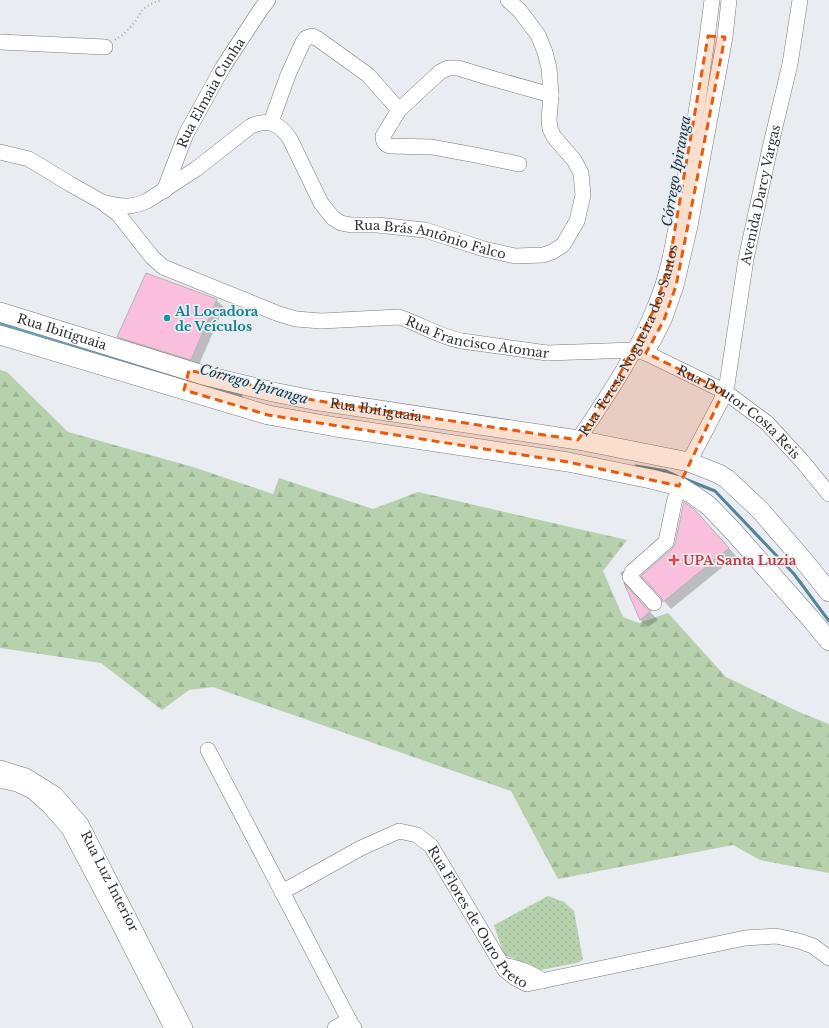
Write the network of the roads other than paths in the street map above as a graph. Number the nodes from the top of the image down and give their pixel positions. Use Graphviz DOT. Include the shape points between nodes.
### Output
graph roads {
  1 [pos="268,0"];
  2 [pos="508,0"];
  3 [pos="712,0"];
  4 [pos="729,0"];
  5 [pos="800,0"];
  6 [pos="716,36"];
  7 [pos="0,42"];
  8 [pos="106,47"];
  9 [pos="551,95"];
  10 [pos="399,110"];
  11 [pos="271,122"];
  12 [pos="0,152"];
  13 [pos="519,164"];
  14 [pos="164,191"];
  15 [pos="102,202"];
  16 [pos="0,312"];
  17 [pos="0,335"];
  18 [pos="640,352"];
  19 [pos="186,379"];
  20 [pos="724,391"];
  21 [pos="578,440"];
  22 [pos="682,480"];
  23 [pos="829,494"];
  24 [pos="678,520"];
  25 [pos="829,592"];
  26 [pos="654,603"];
  27 [pos="829,641"];
  28 [pos="208,750"];
  29 [pos="0,768"];
  30 [pos="0,780"];
  31 [pos="282,892"];
  32 [pos="829,958"];
  33 [pos="351,1024"];
  34 [pos="172,1028"];
  35 [pos="185,1028"];
  36 [pos="335,1028"];
  1 -- 14 [label="street, Rua Elmaia Cunha" via="223,67 189,128"];
  2 -- 9 [label="street, Rua Brás Antônio Falco" via="538,35 549,68"];
  3 -- 6 [label="street, Rua Teresa Nogueira dos Santos"];
  4 -- 6 [label="street"];
  5 -- 20 [label="street, Avenida Darcy Vargas" via="790,64 746,259"];
  6 -- 18 [label="street, Rua Teresa Nogueira dos Santos" via="690,149 669,264"];
  7 -- 8 [label="street"];
  9 -- 10 [label="street" via="458,68 448,68 440,72"];
  9 -- 11 [label="street, Rua Brás Antônio Falco" via="550,129 574,160 581,174 583,195 577,221 563,245 543,255 515,256 425,230 351,225 341,222 333,218 322,203 290,139"];
  10 -- 11 [label="street" via="368,75 312,36 303,42"];
  10 -- 13 [label="street" via="383,136 385,144 432,147"];
  11 -- 14 [label="street" via="259,122 251,126"];
  12 -- 15 [label="street" via="29,159"];
  14 -- 15 [label="street" via="147,201 129,207"];
  15 -- 18 [label="street, Rua Francisco Atomar" via="118,214 163,267 296,320 321,322 399,317 462,341 547,353"];
  16 -- 19 [label="main road, Rua Ibitiguaia"];
  17 -- 19 [label="main road, Rua Ibitiguaia"];
  18 -- 20 [label="street, Rua Doutor Costa Reis"];
  18 -- 21 [label="street, Rua Teresa Nogueira dos Santos" via="614,385"];
  19 -- 21 [label="main road, Rua Ibitiguaia"];
  19 -- 22 [label="main road, Rua Ibitiguaia" via="268,415 568,462 651,479"];
  20 -- 22 [label="street, Avenida Darcy Vargas"];
  20 -- 23 [label="street, Rua Doutor Costa Reis" via="767,423"];
  21 -- 22 [label="main road, Rua Ibitiguaia"];
  22 -- 24 [label="street"];
  22 -- 25 [label="main road" via="719,474 727,479 760,510"];
  22 -- 26 [label="street, Avenida Darcy Vargas" via="666,542 632,572 630,577"];
  22 -- 27 [label="main road" via="695,496 709,506 733,531"];
  28 -- 31 [label="street"];
  29 -- 35 [label="street, Rua Luz Interior" via="26,776 55,794 81,824"];
  30 -- 34 [label="street, Rua Luz Interior" via="32,791 69,829"];
  31 -- 32 [label="street, Rua Flores de Ouro Preto" via="399,831 417,835 431,846 505,970 527,984 745,938 776,936 799,941 813,946"];
  31 -- 33 [label="street"];
  33 -- 36 [label="street"];
}
